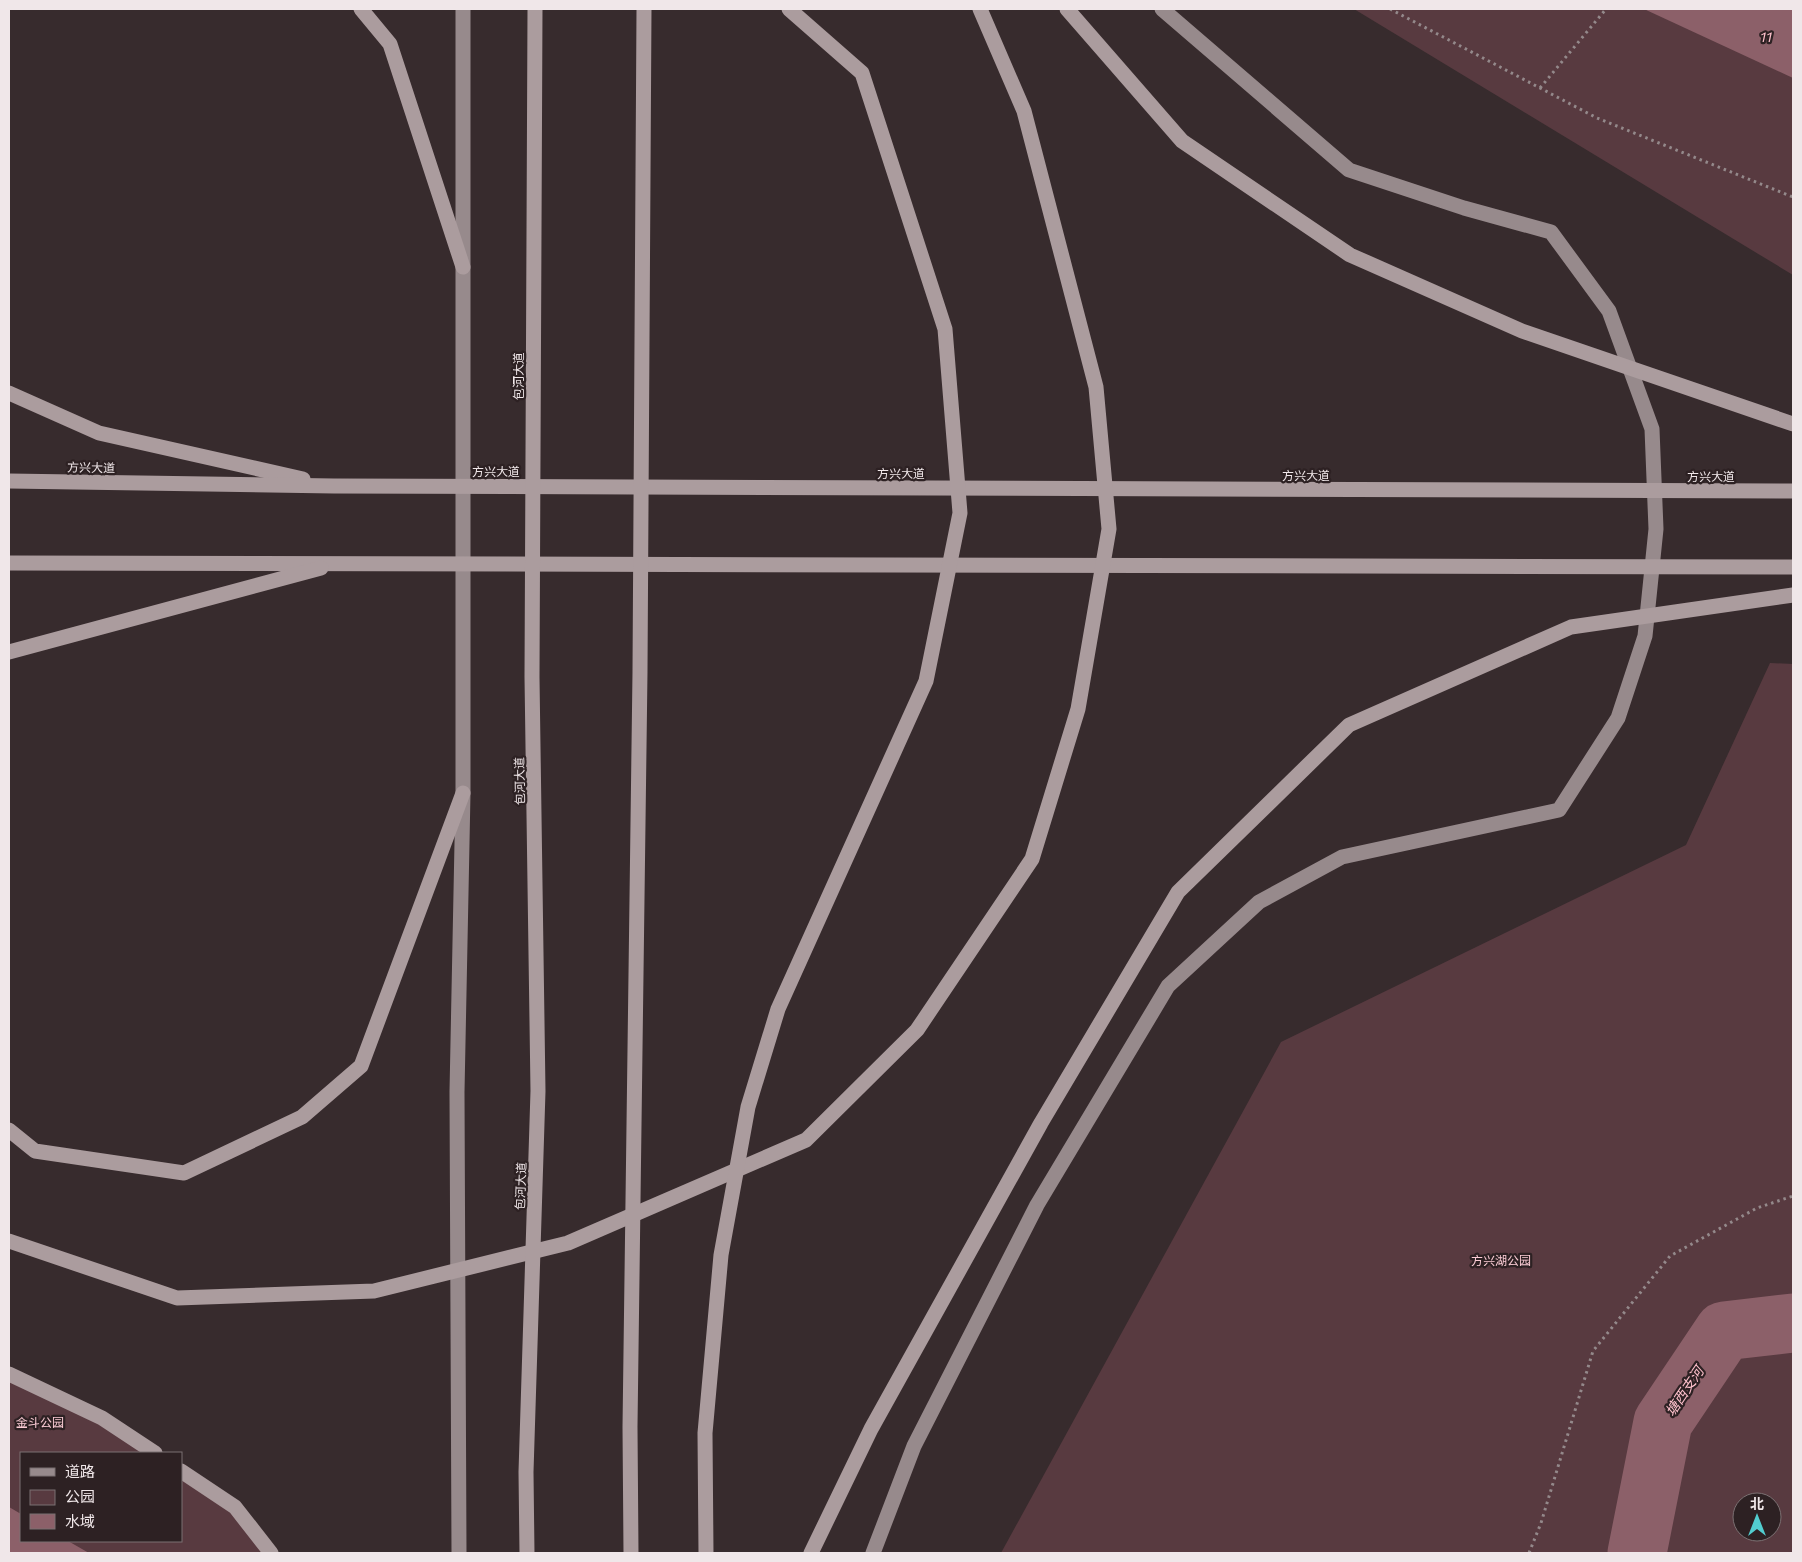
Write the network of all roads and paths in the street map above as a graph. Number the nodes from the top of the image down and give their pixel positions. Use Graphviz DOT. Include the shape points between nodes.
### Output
graph roads {
  1 [pos="361,9"];
  2 [pos="463,9"];
  3 [pos="535,9"];
  4 [pos="644,9"];
  5 [pos="789,9"];
  6 [pos="980,9"];
  7 [pos="1068,9"];
  8 [pos="1162,9"];
  9 [pos="1390,9"];
  10 [pos="1606,9"];
  11 [pos="1540,88"];
  12 [pos="1793,197"];
  13 [pos="463,267"];
  14 [pos="9,393"];
  15 [pos="1793,424"];
  16 [pos="9,481"];
  17 [pos="334,486"];
  18 [pos="1793,492"];
  19 [pos="340,563"];
  20 [pos="9,564"];
  21 [pos="1793,567"];
  22 [pos="1793,595"];
  23 [pos="9,652"];
  24 [pos="463,793"];
  25 [pos="9,1130"];
  26 [pos="1793,1196"];
  27 [pos="9,1241"];
  28 [pos="9,1374"];
  29 [pos="153,1452"];
  30 [pos="182,1472"];
  31 [pos="271,1553"];
  32 [pos="459,1553"];
  33 [pos="527,1553"];
  34 [pos="631,1553"];
  35 [pos="706,1553"];
  36 [pos="811,1553"];
  37 [pos="872,1553"];
  38 [pos="1529,1553"];
  1 -- 13 [label="highway" via="390,44"];
  2 -- 13 [label="main road"];
  3 -- 33 [label="highway, 包河大道" via="532,677 538,1091 526,1472"];
  4 -- 34 [label="highway"];
  5 -- 35 [label="highway" via="862,74 945,329 960,513 926,681 778,1009 748,1107 721,1255 705,1433"];
  6 -- 27 [label="highway" via="1024,111 1096,387 1108,529 1078,709 1032,859 917,1030 806,1140 568,1243 374,1292 177,1298"];
  7 -- 15 [label="highway" via="1182,141 1350,255 1522,331"];
  8 -- 37 [label="main road" via="1349,170 1464,208 1551,232 1608,312 1652,429 1656,530 1645,636 1618,718 1559,810 1342,857 1259,902 1168,986 1038,1205 914,1446"];
  9 -- 11 [label="path"];
  10 -- 11 [label="path"];
  11 -- 12 [label="path" via="1598,118"];
  13 -- 24 [label="main road"];
  14 -- 17 [label="highway" via="99,433"];
  16 -- 17 [label="highway, 方兴大道"];
  17 -- 18 [label="highway, 方兴大道"];
  19 -- 20 [label="highway"];
  19 -- 21 [label="highway"];
  19 -- 23 [label="highway"];
  22 -- 36 [label="highway" via="1571,627 1349,725 1173,900 1031,1140 870,1428"];
  24 -- 25 [label="highway" via="361,1066 302,1117 184,1173 35,1151"];
  24 -- 32 [label="main road" via="457,1092"];
  26 -- 38 [label="path" via="1757,1208 1670,1256 1593,1351"];
  28 -- 29 [label="highway" via="102,1418"];
  30 -- 31 [label="highway" via="235,1507"];
}
